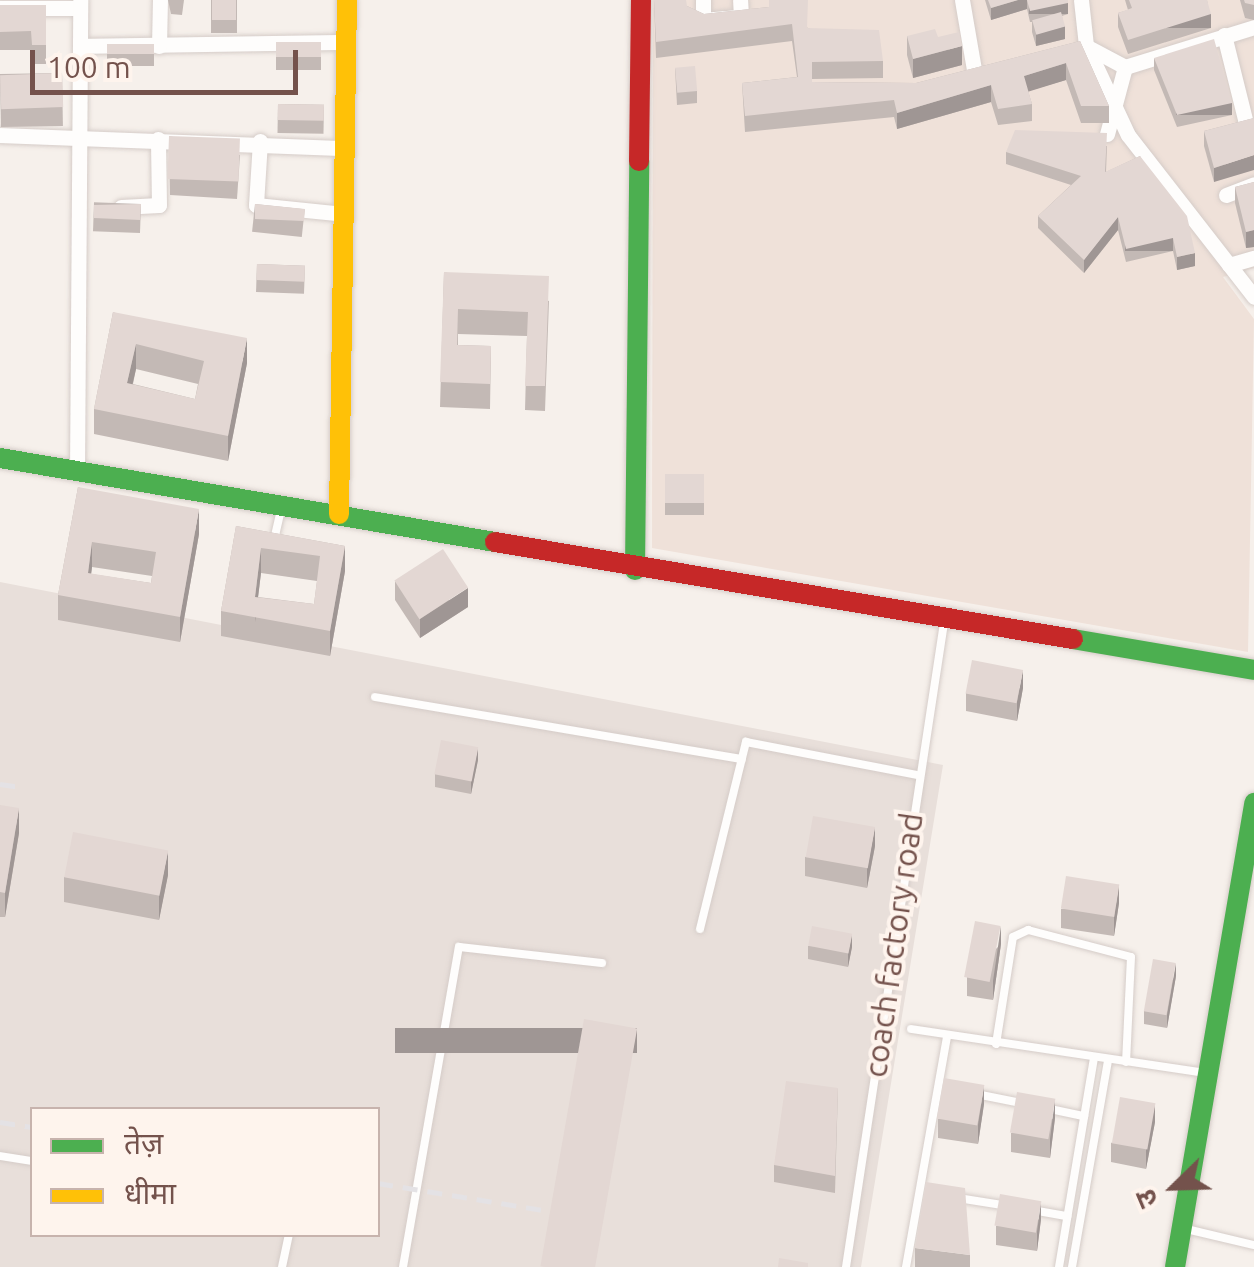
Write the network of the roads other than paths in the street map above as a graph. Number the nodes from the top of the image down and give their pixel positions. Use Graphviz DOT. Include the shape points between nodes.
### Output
graph roads {
  1 [pos="160,0"];
  2 [pos="347,0"];
  3 [pos="642,0"];
  4 [pos="703,0"];
  5 [pos="740,0"];
  6 [pos="962,0"];
  7 [pos="1082,0"];
  8 [pos="80,4"];
  9 [pos="0,8"];
  10 [pos="1254,27"];
  11 [pos="1224,35"];
  12 [pos="346,42"];
  13 [pos="1086,45"];
  14 [pos="81,46"];
  15 [pos="159,46"];
  16 [pos="1068,50"];
  17 [pos="1124,67"];
  18 [pos="994,70"];
  19 [pos="1115,107"];
  20 [pos="1250,122"];
  21 [pos="1230,127"];
  22 [pos="1088,134"];
  23 [pos="1107,134"];
  24 [pos="1128,135"];
  25 [pos="0,136"];
  26 [pos="158,139"];
  27 [pos="260,140"];
  28 [pos="81,142"];
  29 [pos="344,148"];
  30 [pos="1254,184"];
  31 [pos="1226,194"];
  32 [pos="82,207"];
  33 [pos="344,214"];
  34 [pos="1254,258"];
  35 [pos="1229,264"];
  36 [pos="1254,297"];
  37 [pos="0,458"];
  38 [pos="77,472"];
  39 [pos="282,503"];
  40 [pos="339,514"];
  41 [pos="274,540"];
  42 [pos="636,570"];
  43 [pos="944,622"];
  44 [pos="1254,670"];
  45 [pos="375,697"];
  46 [pos="742,759"];
  47 [pos="918,776"];
  48 [pos="1254,803"];
  49 [pos="700,929"];
  50 [pos="602,963"];
  51 [pos="912,1029"];
  52 [pos="948,1037"];
  53 [pos="996,1044"];
  54 [pos="1094,1058"];
  55 [pos="1108,1060"];
  56 [pos="1126,1062"];
  57 [pos="1207,1073"];
  58 [pos="938,1087"];
  59 [pos="1084,1116"];
  60 [pos="0,1156"];
  61 [pos="30,1161"];
  62 [pos="920,1192"];
  63 [pos="1067,1216"];
  64 [pos="1182,1228"];
  65 [pos="288,1237"];
  66 [pos="1254,1244"];
  67 [pos="282,1267"];
  68 [pos="403,1267"];
  69 [pos="846,1267"];
  70 [pos="906,1267"];
  71 [pos="1059,1267"];
  72 [pos="1072,1267"];
  73 [pos="1175,1267"];
  1 -- 15 [label="street"];
  2 -- 12 [label="street"];
  3 -- 42 [label="street"];
  4 -- 5 [label="street" via="704,20 742,17"];
  6 -- 18 [label="street" via="968,77"];
  7 -- 13 [label="street"];
  8 -- 9 [label="street"];
  8 -- 14 [label="street"];
  10 -- 11 [label="street"];
  11 -- 17 [label="street"];
  11 -- 20 [label="street"];
  12 -- 15 [label="street"];
  12 -- 29 [label="street"];
  13 -- 16 [label="street"];
  13 -- 17 [label="street"];
  13 -- 19 [label="street"];
  14 -- 15 [label="street"];
  14 -- 28 [label="street"];
  17 -- 19 [label="street"];
  19 -- 23 [label="street"];
  19 -- 24 [label="street"];
  20 -- 21 [label="street"];
  22 -- 23 [label="street"];
  23 -- 24 [label="street"];
  24 -- 35 [label="street"];
  25 -- 28 [label="street"];
  26 -- 27 [label="street"];
  26 -- 28 [label="street"];
  26 -- 32 [label="street" via="158,205"];
  27 -- 29 [label="street"];
  27 -- 33 [label="street" via="256,205"];
  28 -- 32 [label="street"];
  29 -- 33 [label="street"];
  30 -- 31 [label="street"];
  32 -- 38 [label="street"];
  33 -- 40 [label="street"];
  34 -- 35 [label="street"];
  35 -- 36 [label="street"];
  37 -- 38 [label="street"];
  38 -- 39 [label="street" via="177,498"];
  39 -- 40 [label="street"];
  39 -- 41 [label="lane"];
  40 -- 42 [label="street"];
  42 -- 43 [label="street"];
  43 -- 44 [label="street"];
  43 -- 47 [label="lane, coach factory road"];
  45 -- 46 [label="lane"];
  46 -- 47 [label="lane" via="746,742"];
  46 -- 49 [label="lane"];
  47 -- 69 [label="lane, coach factory road"];
  48 -- 57 [label="street"];
  50 -- 68 [label="lane" via="459,947"];
  51 -- 52 [label="lane"];
  52 -- 53 [label="lane"];
  52 -- 58 [label="lane"];
  53 -- 54 [label="lane"];
  53 -- 56 [label="lane" via="1012,937 1028,930 1131,956"];
  54 -- 55 [label="lane"];
  54 -- 59 [label="lane"];
  55 -- 56 [label="lane"];
  55 -- 72 [label="lane"];
  56 -- 57 [label="lane"];
  57 -- 64 [label="street"];
  58 -- 59 [label="lane"];
  58 -- 62 [label="lane"];
  59 -- 63 [label="lane"];
  60 -- 61 [label="lane"];
  62 -- 63 [label="lane"];
  62 -- 70 [label="lane"];
  63 -- 71 [label="lane"];
  64 -- 66 [label="lane"];
  64 -- 73 [label="street"];
  65 -- 67 [label="lane"];
}
